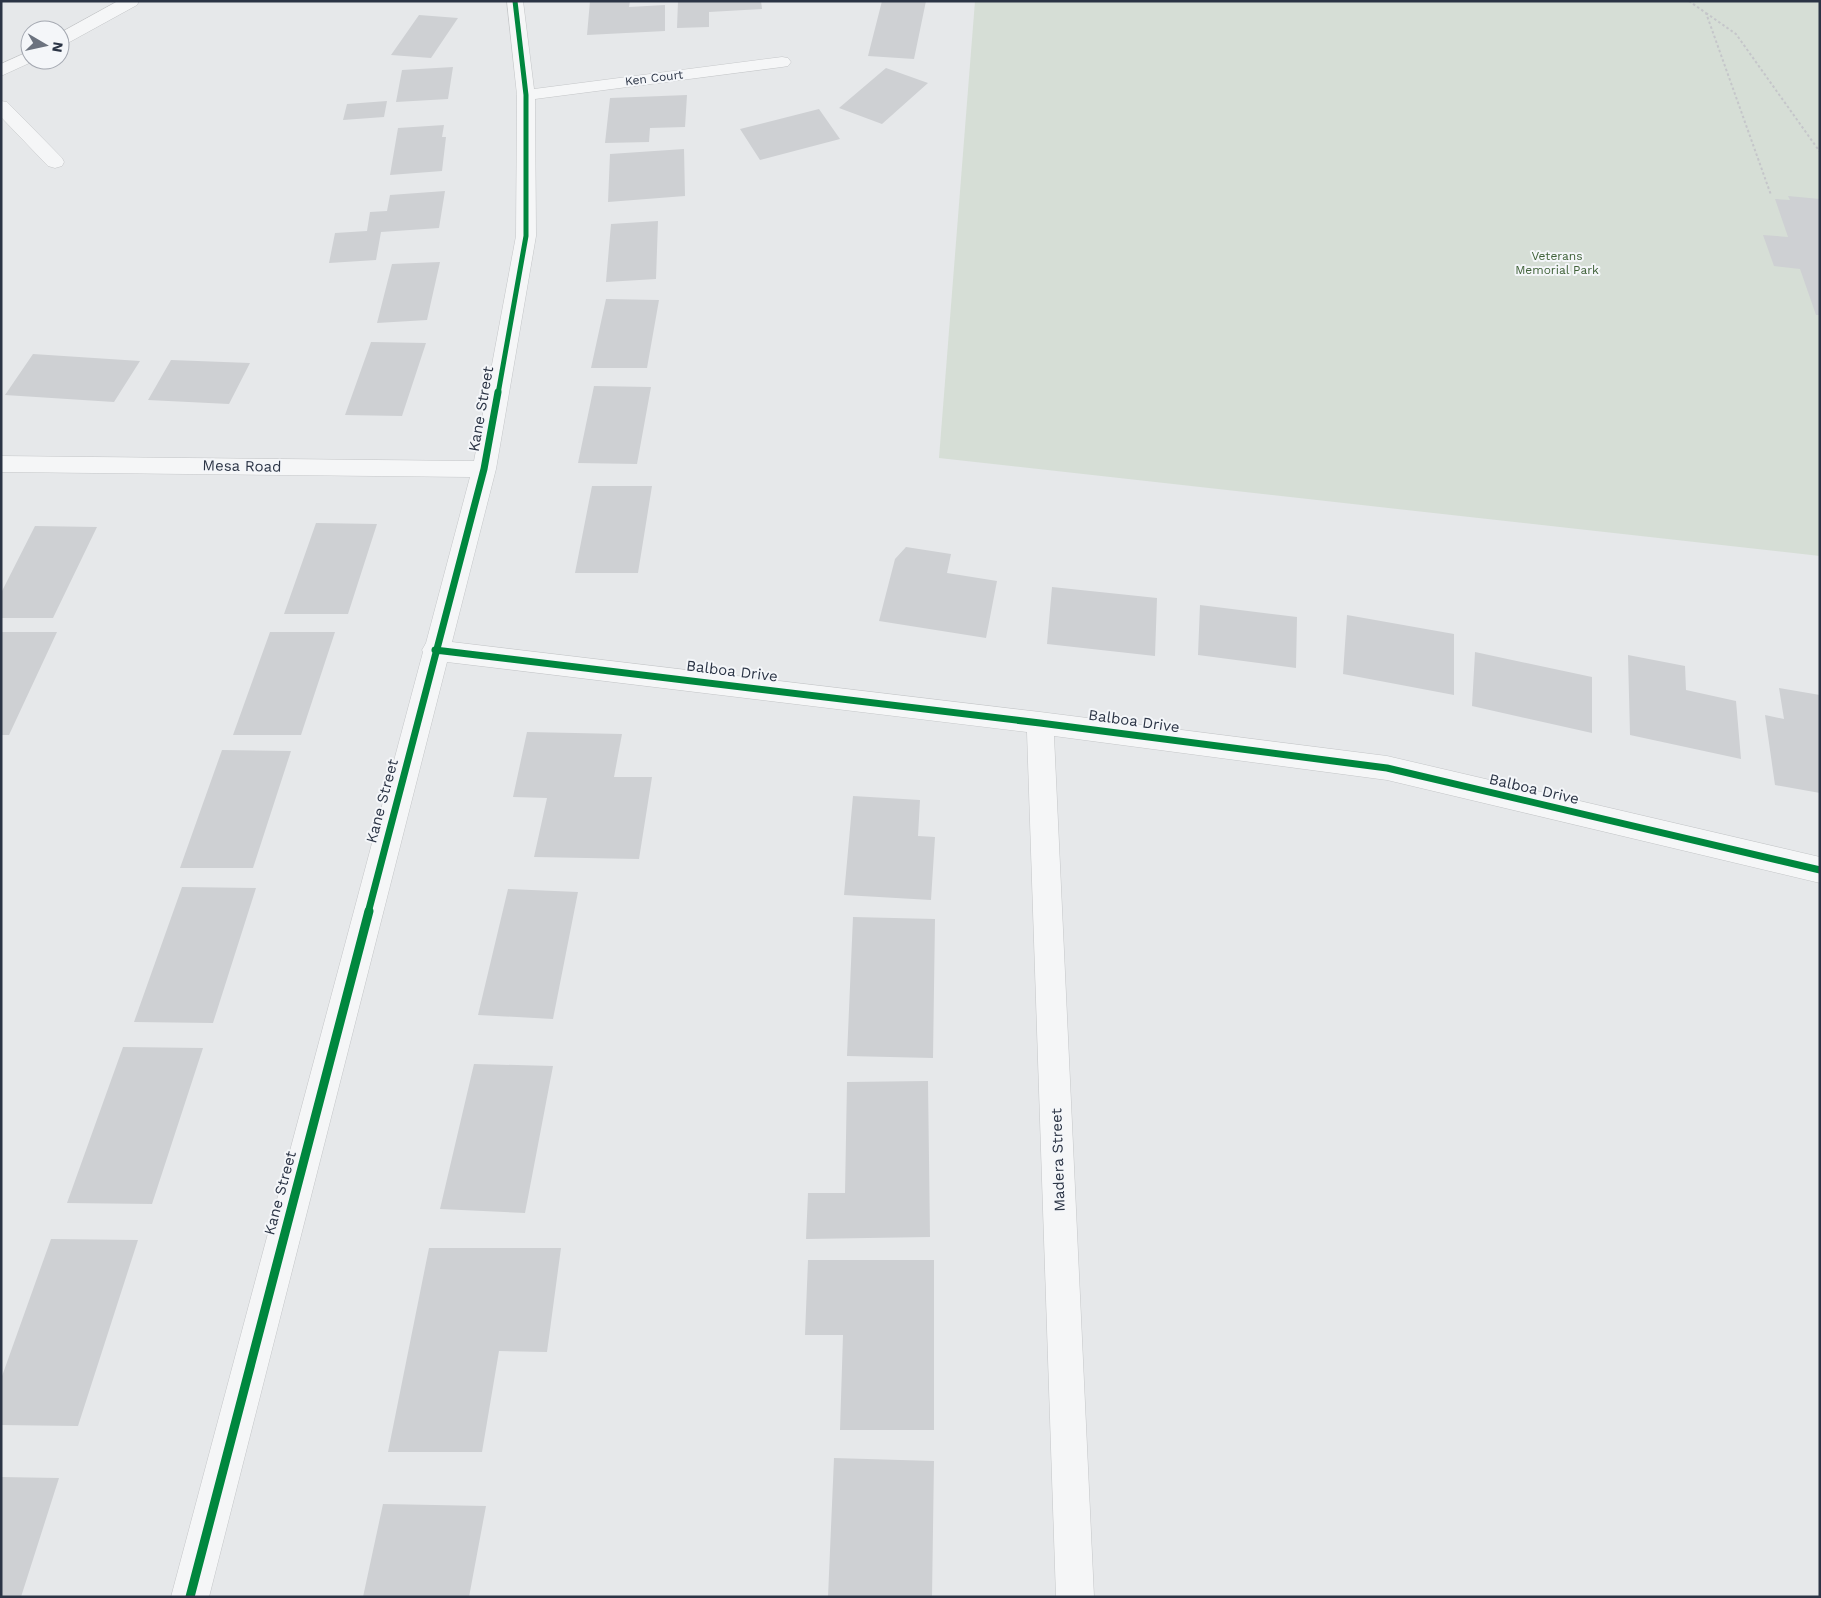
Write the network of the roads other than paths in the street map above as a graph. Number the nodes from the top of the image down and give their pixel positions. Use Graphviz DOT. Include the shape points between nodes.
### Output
graph roads {
  1 [pos="132,1"];
  2 [pos="514,1"];
  3 [pos="70,35"];
  4 [pos="20,61"];
  5 [pos="782,62"];
  6 [pos="1,71"];
  7 [pos="526,95"];
  8 [pos="1,106"];
  9 [pos="55,162"];
  10 [pos="1,464"];
  11 [pos="484,469"];
  12 [pos="436,650"];
  13 [pos="1040,723"];
  14 [pos="1820,870"];
  15 [pos="190,1597"];
  16 [pos="1075,1597"];
  1 -- 3 [label="street"];
  2 -- 7 [label="street, Kane Street"];
  4 -- 6 [label="street"];
  5 -- 7 [label="street, Ken Court"];
  7 -- 11 [label="street, Kane Street" via="526,236"];
  8 -- 9 [label="street"];
  10 -- 11 [label="street, Mesa Road"];
  11 -- 12 [label="street, Kane Street"];
  12 -- 13 [label="street, Balboa Drive"];
  12 -- 15 [label="street, Kane Street"];
  13 -- 14 [label="street, Balboa Drive" via="1387,768"];
  13 -- 16 [label="street, Madera Street"];
}
